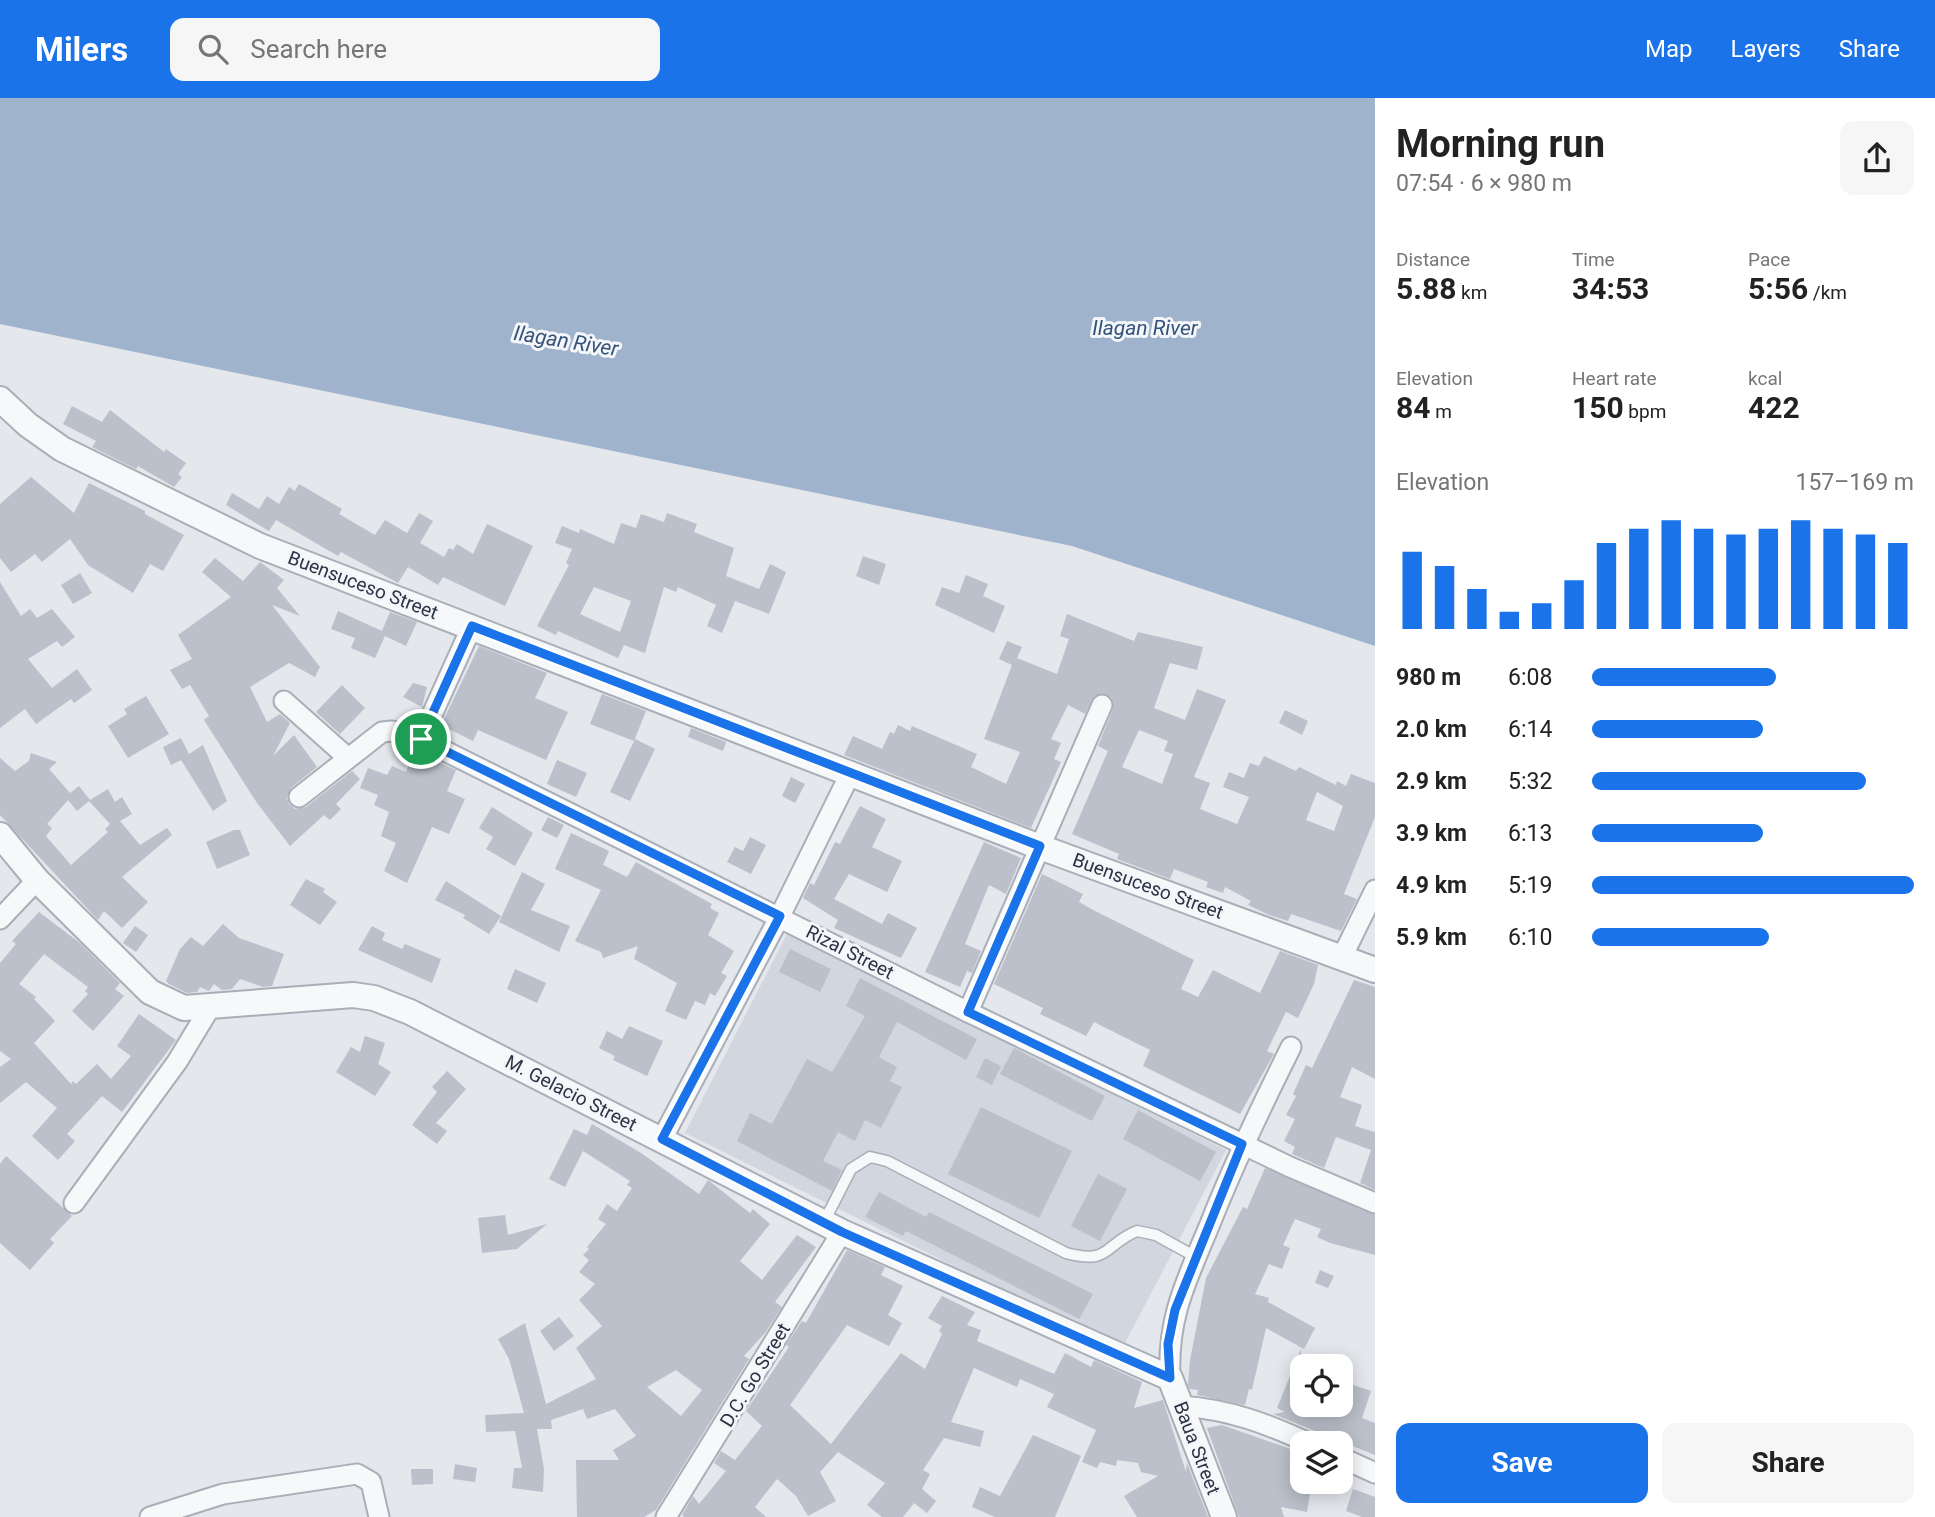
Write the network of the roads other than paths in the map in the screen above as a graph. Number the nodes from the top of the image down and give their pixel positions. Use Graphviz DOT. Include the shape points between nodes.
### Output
graph roads {
  1 [pos="0,399"];
  2 [pos="472,626"];
  3 [pos="284,701"];
  4 [pos="1102,705"];
  5 [pos="421,739"];
  6 [pos="347,757"];
  7 [pos="850,772"];
  8 [pos="299,797"];
  9 [pos="0,835"];
  10 [pos="1040,846"];
  11 [pos="37,880"];
  12 [pos="1375,890"];
  13 [pos="780,916"];
  14 [pos="0,919"];
  15 [pos="1342,957"];
  16 [pos="1375,970"];
  17 [pos="211,1006"];
  18 [pos="968,1012"];
  19 [pos="1291,1047"];
  20 [pos="662,1139"];
  21 [pos="1242,1144"];
  22 [pos="74,1203"];
  23 [pos="1375,1203"];
  24 [pos="833,1227"];
  25 [pos="1196,1256"];
  26 [pos="1170,1378"];
  27 [pos="1180,1406"];
  28 [pos="1290,1435"];
  29 [pos="1353,1463"];
  30 [pos="1375,1473"];
  31 [pos="150,1517"];
  32 [pos="379,1517"];
  33 [pos="666,1517"];
  34 [pos="1224,1517"];
  1 -- 2 [label="street, Buensuceso Street" via="62,449 260,545"];
  2 -- 5 [label="street"];
  2 -- 7 [label="street, Buensuceso Street"];
  3 -- 6 [label="street"];
  4 -- 10 [label="street"];
  5 -- 6 [label="street, Rizal Street" via="382,732"];
  5 -- 13 [label="street, Rizal Street"];
  6 -- 8 [label="street, Rizal Street"];
  7 -- 10 [label="street, Buensuceso Street"];
  7 -- 13 [label="street"];
  9 -- 11 [label="street, M. Gelacio Street"];
  10 -- 15 [label="street, Buensuceso Street"];
  10 -- 18 [label="street"];
  11 -- 14 [label="street"];
  11 -- 17 [label="street, M. Gelacio Street" via="150,992 184,1008"];
  12 -- 15 [label="street"];
  13 -- 18 [label="street, Rizal Street"];
  13 -- 20 [label="street"];
  15 -- 16 [label="street, Buensuceso Street"];
  17 -- 20 [label="street, M. Gelacio Street" via="335,995 374,998"];
  17 -- 22 [label="street" via="177,1062"];
  18 -- 21 [label="street, Rizal Street"];
  19 -- 21 [label="street"];
  20 -- 24 [label="street, M. Gelacio Street"];
  21 -- 23 [label="street, Rizal Street"];
  21 -- 25 [label="street"];
  24 -- 25 [label="lane" via="851,1169 870,1157 887,1161 1066,1253 1098,1256 1137,1231 1156,1235"];
  24 -- 26 [label="street, M. Gelacio Street"];
  24 -- 33 [label="street, D.C. Go Street"];
  25 -- 26 [label="street" via="1175,1310 1168,1344"];
  26 -- 27 [label="street, Baua Street"];
  27 -- 28 [label="street" via="1217,1408"];
  27 -- 34 [label="street, Baua Street"];
  29 -- 30 [label="street"];
  31 -- 32 [label="street" via="223,1494 357,1475 371,1482"];
}
